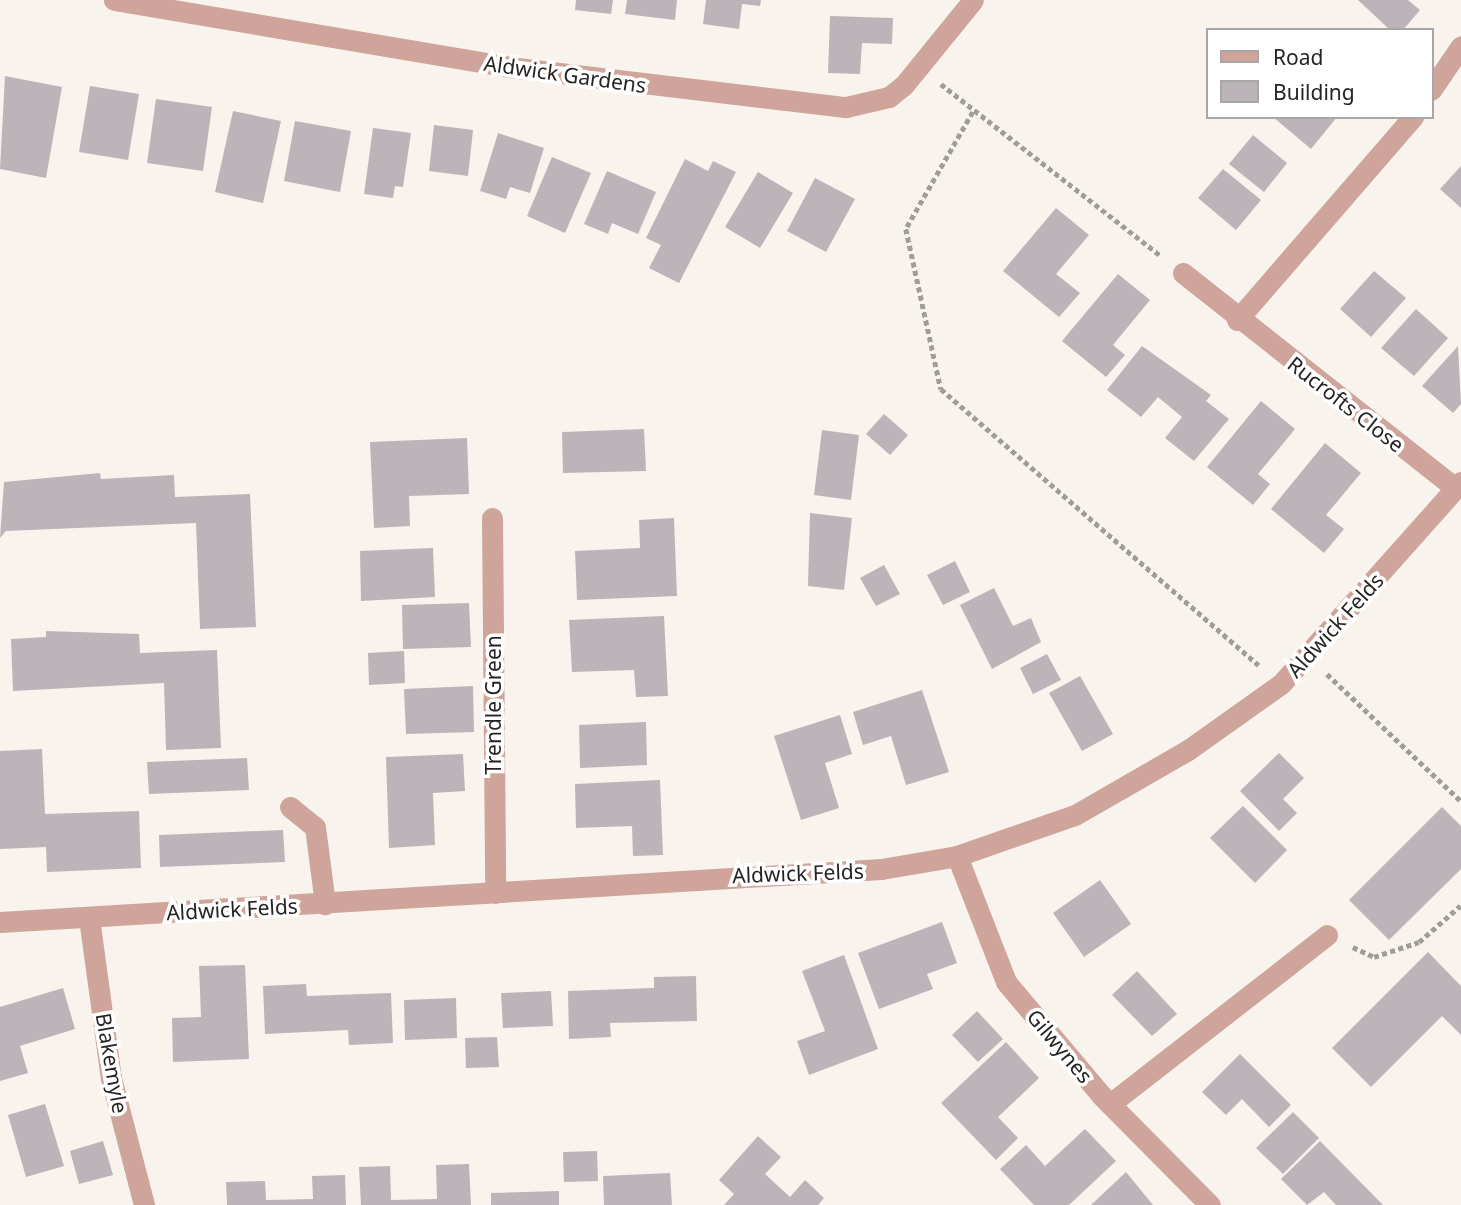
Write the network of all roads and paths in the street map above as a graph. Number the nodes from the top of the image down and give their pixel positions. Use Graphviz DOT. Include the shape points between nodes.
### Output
graph roads {
  1 [pos="114,0"];
  2 [pos="973,0"];
  3 [pos="1461,47"];
  4 [pos="920,65"];
  5 [pos="1433,87"];
  6 [pos="973,112"];
  7 [pos="1411,119"];
  8 [pos="1183,273"];
  9 [pos="1237,320"];
  10 [pos="1458,485"];
  11 [pos="492,518"];
  12 [pos="1309,657"];
  13 [pos="1281,684"];
  14 [pos="1461,801"];
  15 [pos="290,807"];
  16 [pos="957,856"];
  17 [pos="495,893"];
  18 [pos="325,904"];
  19 [pos="1461,906"];
  20 [pos="89,918"];
  21 [pos="0,922"];
  22 [pos="1327,935"];
  23 [pos="1110,1104"];
  24 [pos="145,1205"];
  25 [pos="1210,1205"];
  1 -- 4 [label="street, Aldwick Gardens" via="761,102 874,102 889,97"];
  2 -- 4 [label="street, Aldwick Gardens"];
  3 -- 5 [label="street"];
  4 -- 6 [label="path"];
  6 -- 8 [label="path"];
  6 -- 13 [label="path" via="906,229 941,389"];
  7 -- 9 [label="street"];
  8 -- 9 [label="street, Rucrofts Close"];
  9 -- 10 [label="street, Rucrofts Close"];
  10 -- 12 [label="street, Aldwick Felds"];
  11 -- 17 [label="street, Trendle Green"];
  12 -- 13 [label="street, Aldwick Felds"];
  12 -- 14 [label="path"];
  13 -- 16 [label="street, Aldwick Felds" via="1188,750 1075,815"];
  15 -- 18 [label="street" via="315,827"];
  16 -- 17 [label="street, Aldwick Felds" via="881,869"];
  16 -- 23 [label="street, Gilwynes" via="1006,982"];
  17 -- 18 [label="street, Aldwick Felds"];
  18 -- 20 [label="street, Aldwick Felds"];
  19 -- 22 [label="path" via="1419,942 1374,957"];
  20 -- 21 [label="street, Aldwick Felds"];
  20 -- 24 [label="street, Blakemyle" via="111,1078"];
  22 -- 23 [label="street"];
  23 -- 25 [label="street, Gilwynes"];
}
